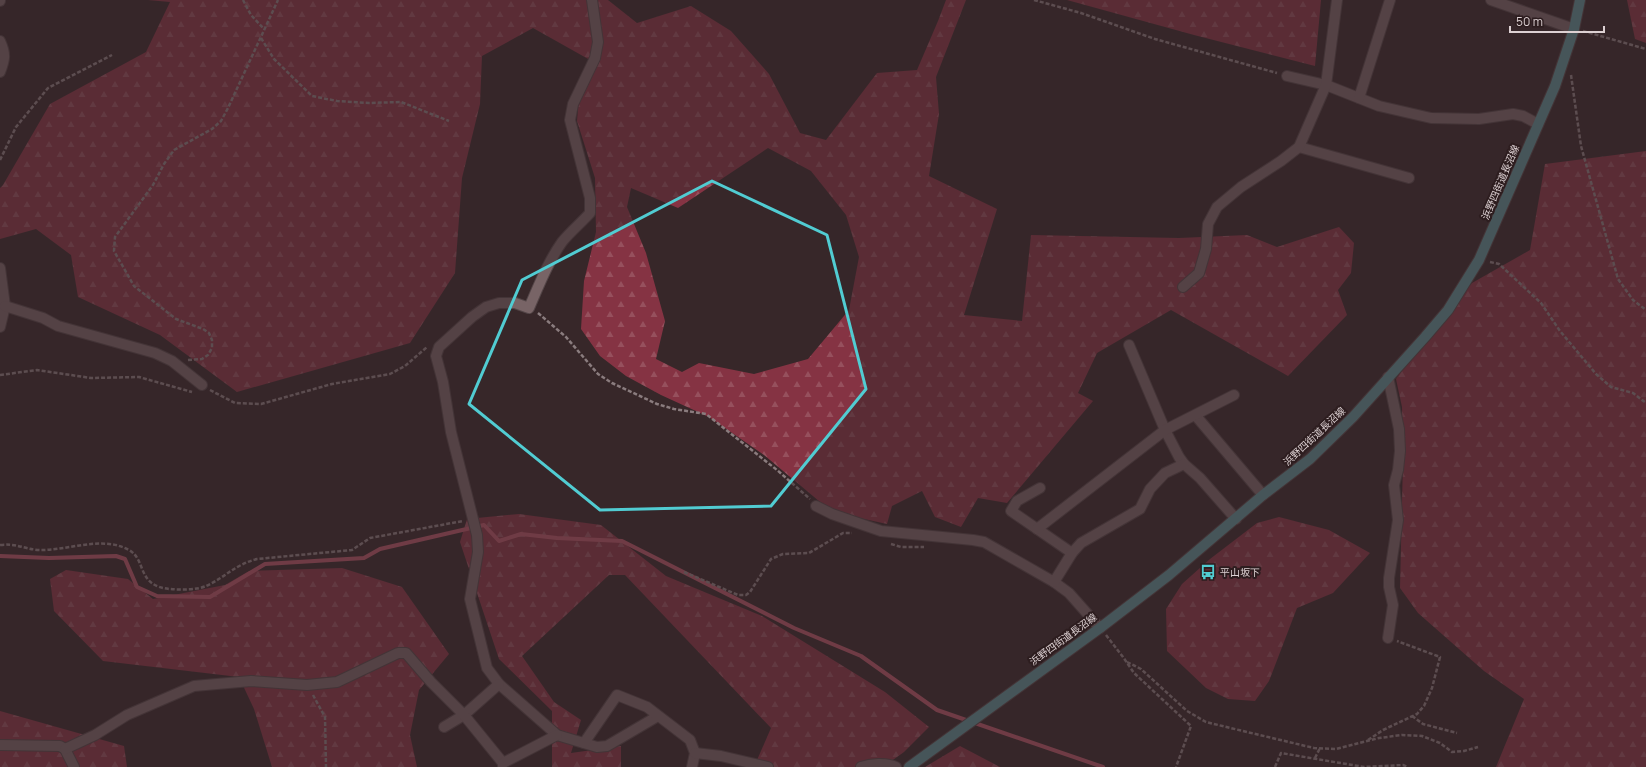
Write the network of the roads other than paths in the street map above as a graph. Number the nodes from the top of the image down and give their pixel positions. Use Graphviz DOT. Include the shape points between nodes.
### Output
graph roads {
  1 [pos="592,0"];
  2 [pos="1337,0"];
  3 [pos="1390,0"];
  4 [pos="1490,0"];
  5 [pos="1580,0"];
  6 [pos="1574,29"];
  7 [pos="0,41"];
  8 [pos="0,72"];
  9 [pos="1287,76"];
  10 [pos="1326,85"];
  11 [pos="1359,98"];
  12 [pos="1538,124"];
  13 [pos="1298,147"];
  14 [pos="1409,178"];
  15 [pos="0,268"];
  16 [pos="1183,287"];
  17 [pos="5,306"];
  18 [pos="0,328"];
  19 [pos="1129,345"];
  20 [pos="1388,377"];
  21 [pos="202,385"];
  22 [pos="1234,395"];
  23 [pos="1196,416"];
  24 [pos="1165,430"];
  25 [pos="1184,464"];
  26 [pos="1040,488"];
  27 [pos="1263,495"];
  28 [pos="816,506"];
  29 [pos="1236,519"];
  30 [pos="1037,529"];
  31 [pos="1072,553"];
  32 [pos="1054,582"];
  33 [pos="1100,628"];
  34 [pos="1388,638"];
  35 [pos="499,684"];
  36 [pos="464,715"];
  37 [pos="658,716"];
  38 [pos="444,727"];
  39 [pos="557,735"];
  40 [pos="584,743"];
  41 [pos="0,745"];
  42 [pos="65,749"];
  43 [pos="695,753"];
  44 [pos="503,765"];
  45 [pos="74,767"];
  46 [pos="692,767"];
  47 [pos="768,767"];
  48 [pos="861,767"];
  49 [pos="896,767"];
  50 [pos="909,767"];
  1 -- 35 [label="street" via="597,48 595,58 573,104 570,120 590,198 590,213 554,255 529,308 515,303 499,303 486,307 439,347 436,356 451,432 474,519 478,552 470,599 487,668"];
  2 -- 10 [label="street"];
  3 -- 11 [label="street"];
  4 -- 6 [label="street"];
  5 -- 6 [label="main road, 浜野四街道長沼線"];
  6 -- 12 [label="main road, 浜野四街道長沼線" via="1555,86"];
  7 -- 8 [label="street" via="5,61"];
  9 -- 10 [label="street"];
  10 -- 11 [label="street"];
  10 -- 13 [label="street"];
  11 -- 12 [label="street" via="1379,106 1431,118 1479,119 1513,114"];
  12 -- 20 [label="main road, 浜野四街道長沼線" via="1479,260 1448,310"];
  13 -- 14 [label="street"];
  13 -- 16 [label="street" via="1217,207 1208,224 1206,249 1199,273"];
  15 -- 17 [label="street"];
  17 -- 18 [label="street"];
  17 -- 21 [label="street" via="43,318 58,326 155,354 172,361"];
  19 -- 24 [label="street"];
  20 -- 27 [label="main road, 浜野四街道長沼線" via="1310,459"];
  20 -- 34 [label="street" via="1399,429 1400,451 1394,485 1398,520 1389,578 1393,605"];
  22 -- 23 [label="street"];
  23 -- 24 [label="street"];
  23 -- 27 [label="street"];
  24 -- 25 [label="street"];
  24 -- 30 [label="street"];
  25 -- 29 [label="street" via="1200,478"];
  25 -- 31 [label="street" via="1165,474 1150,489 1140,509 1081,544"];
  26 -- 30 [label="street" via="1018,501 1011,511"];
  27 -- 29 [label="main road, 浜野四街道長沼線"];
  28 -- 32 [label="street" via="839,517 881,531 984,542"];
  29 -- 33 [label="main road, 浜野四街道長沼線"];
  30 -- 31 [label="street"];
  31 -- 32 [label="street"];
  32 -- 33 [label="street" via="1088,612"];
  33 -- 50 [label="main road, 浜野四街道長沼線"];
  35 -- 36 [label="street"];
  35 -- 39 [label="street"];
  36 -- 38 [label="street"];
  36 -- 42 [label="street" via="406,653 398,653 337,682 307,685 251,681 194,686 127,715 95,735"];
  36 -- 44 [label="street"];
  37 -- 40 [label="street" via="608,746 596,747"];
  37 -- 40 [label="street" via="647,707 617,695"];
  37 -- 43 [label="street" via="690,740"];
  39 -- 40 [label="street"];
  39 -- 44 [label="street"];
  41 -- 42 [label="street" via="60,746"];
  42 -- 45 [label="street"];
  43 -- 46 [label="street"];
  43 -- 47 [label="street"];
  48 -- 49 [label="street" via="869,764"];
}
